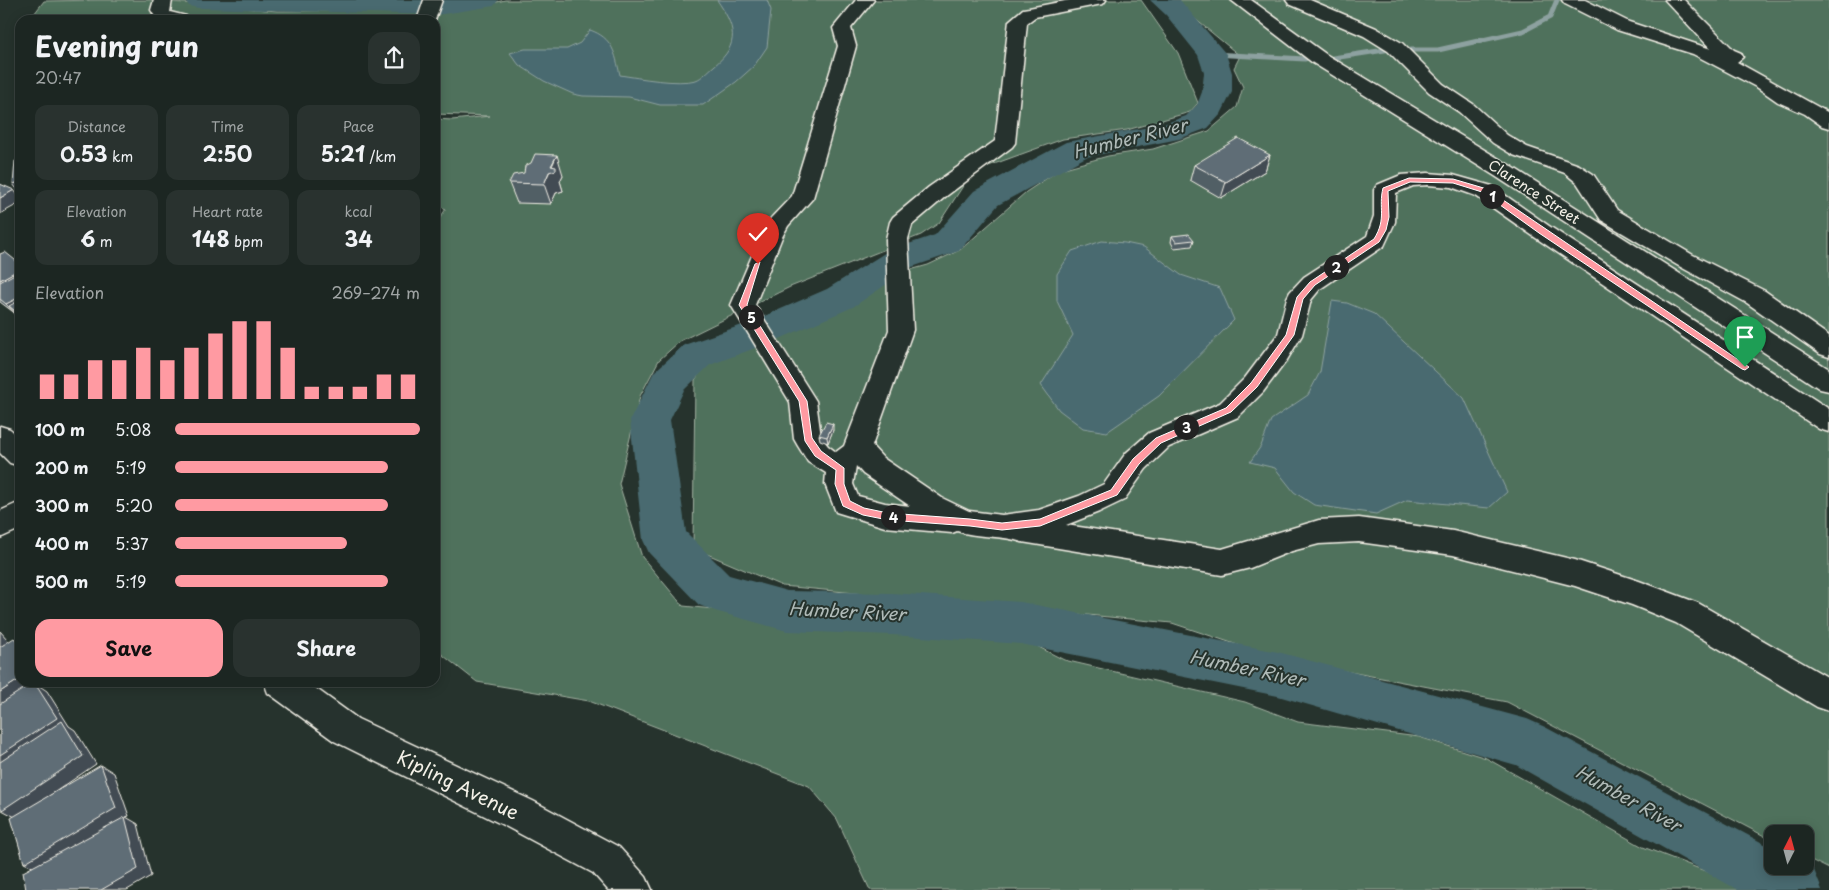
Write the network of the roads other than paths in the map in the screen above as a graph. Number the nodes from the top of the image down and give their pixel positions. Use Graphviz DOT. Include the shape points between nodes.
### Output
graph roads {
  1 [pos="433,0"];
  2 [pos="865,0"];
  3 [pos="1097,0"];
  4 [pos="1240,0"];
  5 [pos="1295,0"];
  6 [pos="1571,0"];
  7 [pos="1674,0"];
  8 [pos="428,15"];
  9 [pos="1829,106"];
  10 [pos="1829,122"];
  11 [pos="1829,348"];
  12 [pos="1829,382"];
  13 [pos="1829,422"];
  14 [pos="0,436"];
  15 [pos="15,450"];
  16 [pos="849,458"];
  17 [pos="15,517"];
  18 [pos="970,522"];
  19 [pos="0,526"];
  20 [pos="1002,527"];
  21 [pos="287,687"];
  22 [pos="1829,696"];
  23 [pos="633,890"];
  1 -- 8 [label="street"];
  2 -- 16 [label="street" via="842,28 847,46 802,198 771,237 743,305 803,401 808,439 818,454"];
  3 -- 16 [label="street" via="1029,13 1018,21 1005,143 901,222 897,239 901,330"];
  4 -- 12 [label="street, Clarence Street" via="1320,59 1503,171"];
  5 -- 11 [label="street" via="1370,32 1395,47 1422,75 1500,139 1520,151 1572,168 1584,179 1609,215 1756,298"];
  6 -- 10 [label="street" via="1623,26 1700,50"];
  7 -- 9 [label="street" via="1727,54"];
  13 -- 20 [label="street" via="1484,191 1453,181 1409,180 1385,190 1386,217 1376,240 1312,283 1299,298 1290,335 1254,385 1228,410 1159,440 1136,461 1114,492 1040,522"];
  14 -- 15 [label="street"];
  16 -- 18 [label="street" via="873,466 932,506"];
  16 -- 18 [label="street" via="839,484 846,504 888,516"];
  17 -- 19 [label="street"];
  18 -- 20 [label="street"];
  20 -- 22 [label="street" via="1222,562 1319,532 1359,530 1453,543 1575,573 1687,613"];
  21 -- 23 [label="street, Kipling Avenue" via="346,730 520,814 606,860"];
}
